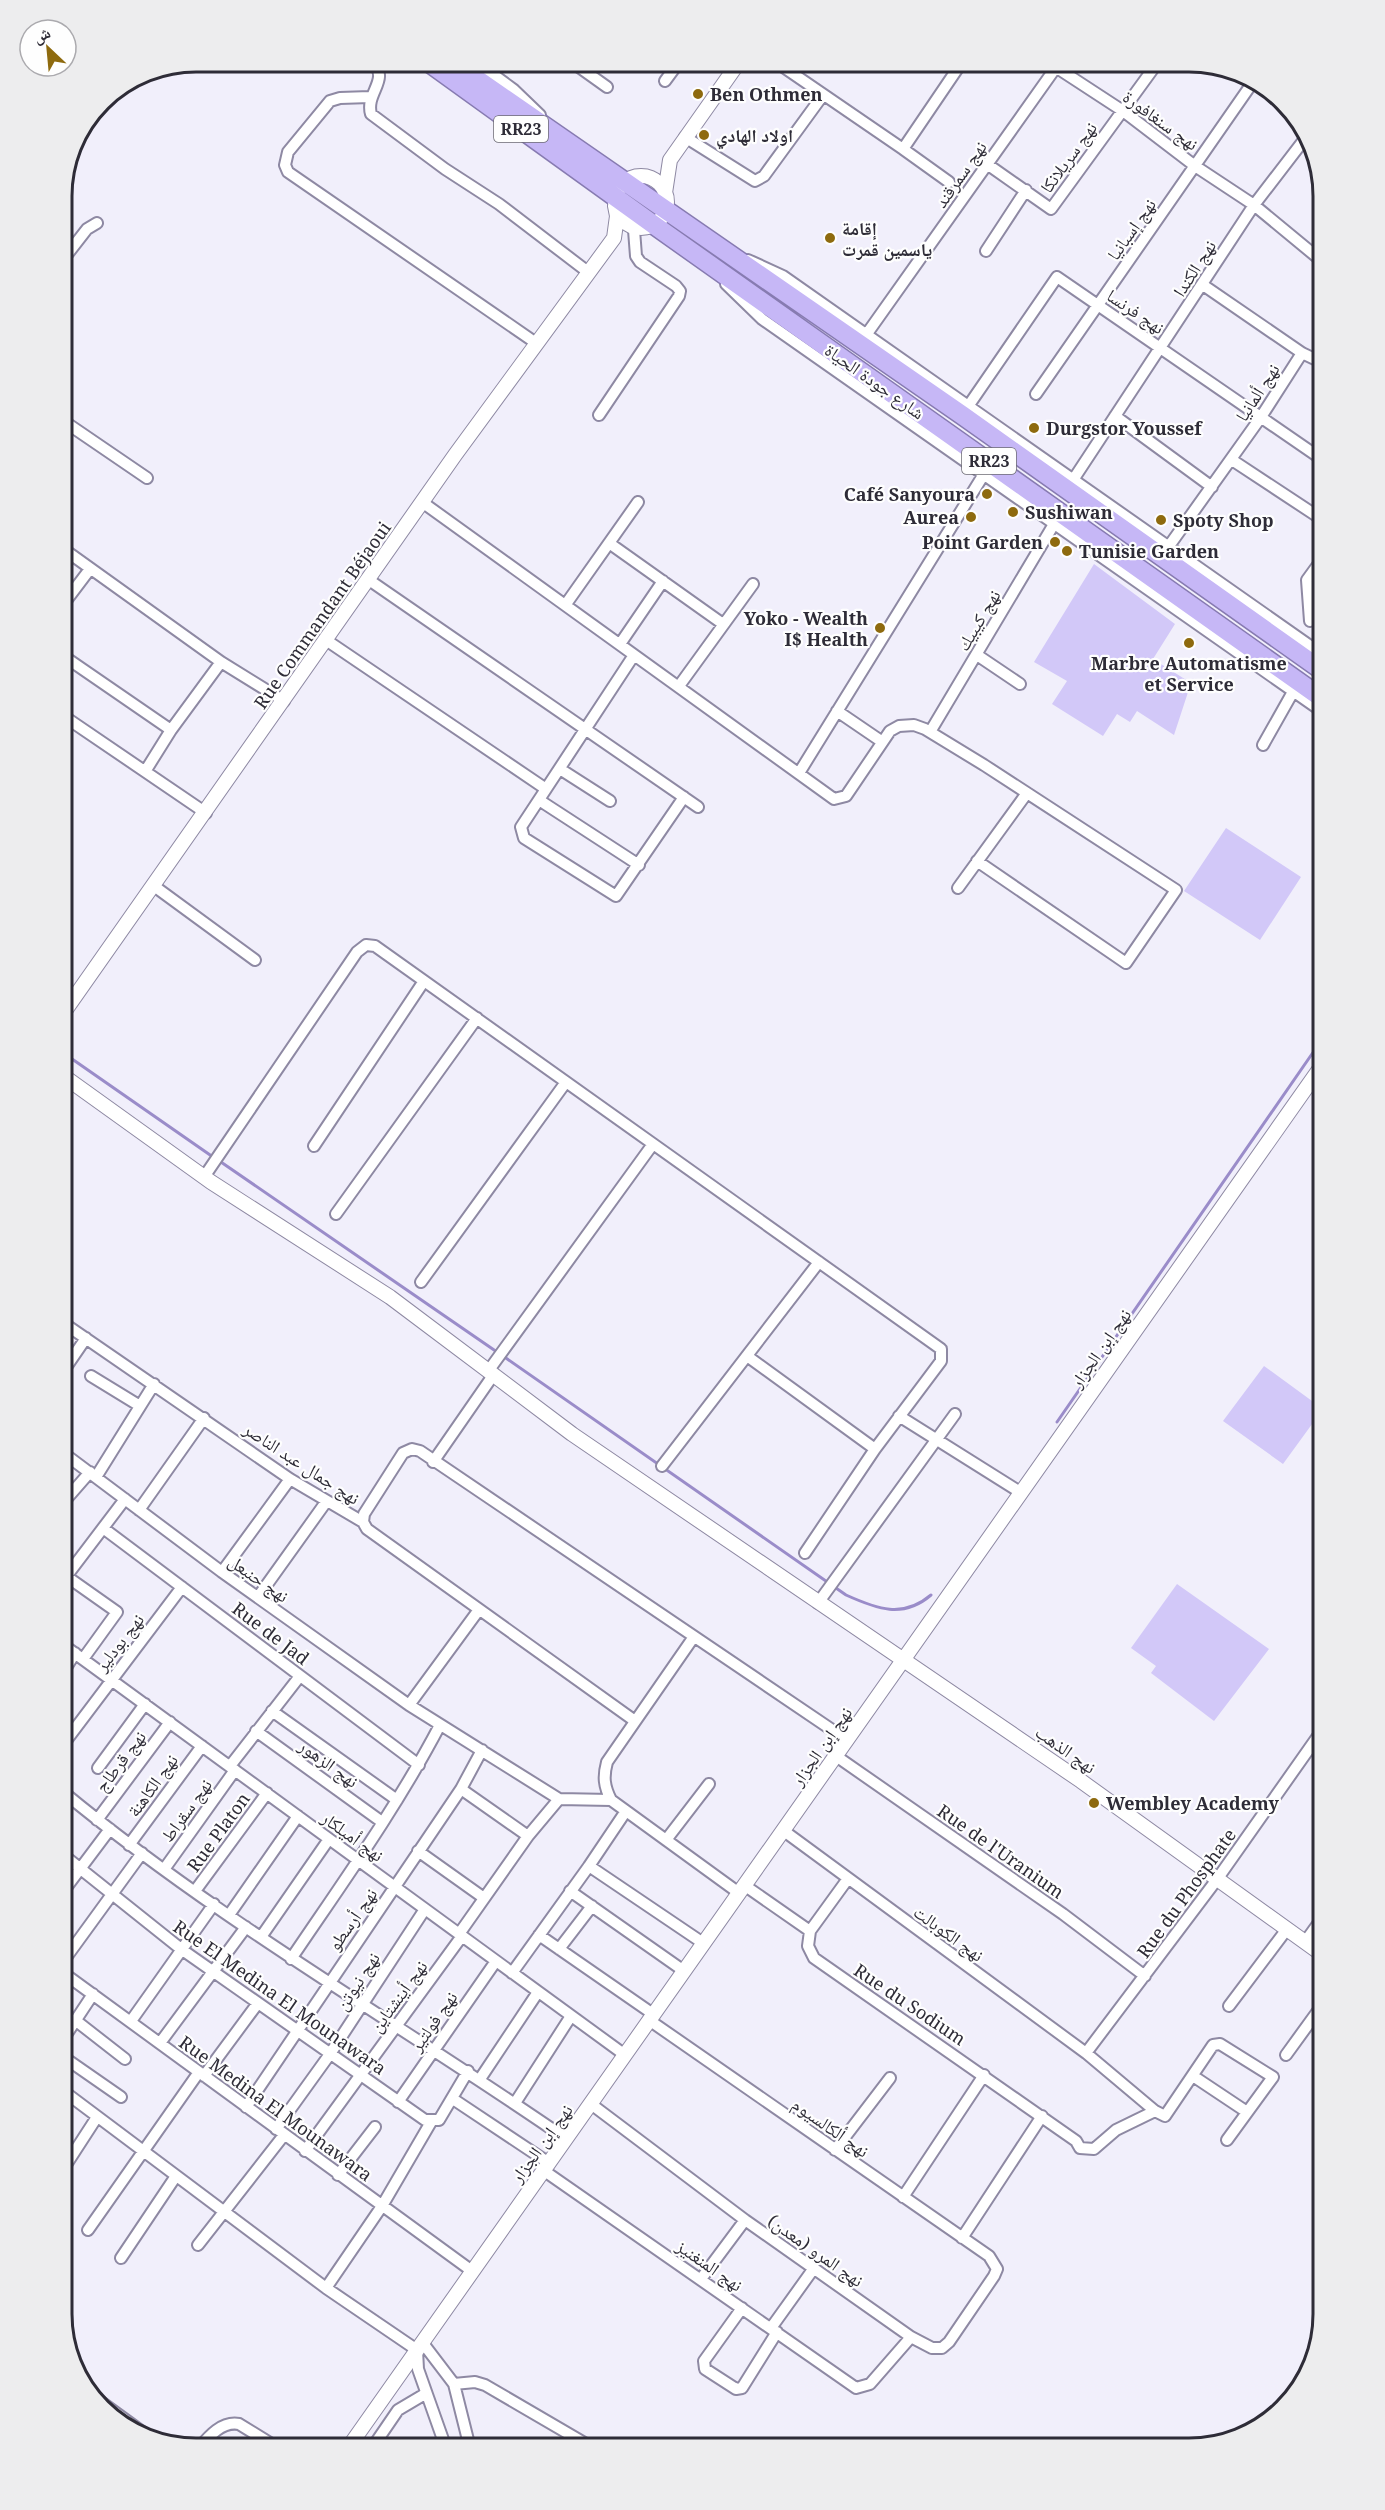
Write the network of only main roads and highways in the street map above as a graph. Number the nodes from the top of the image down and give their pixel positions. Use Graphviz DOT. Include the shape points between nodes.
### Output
graph roads {
  1 [pos="443,72"];
  2 [pos="466,72"];
  3 [pos="624,190"];
  4 [pos="1313,664"];
  5 [pos="1313,692"];
  1 -- 3 [label="highway, شارع جودة الحياة / RR23"];
  2 -- 3 [label="highway, شارع جودة الحياة / RR23" via="570,145"];
  3 -- 4 [label="highway, شارع جودة الحياة / RR23" via="666,201 727,252"];
  3 -- 5 [label="highway, شارع جودة الحياة / RR23" via="644,228 711,264"];
}
